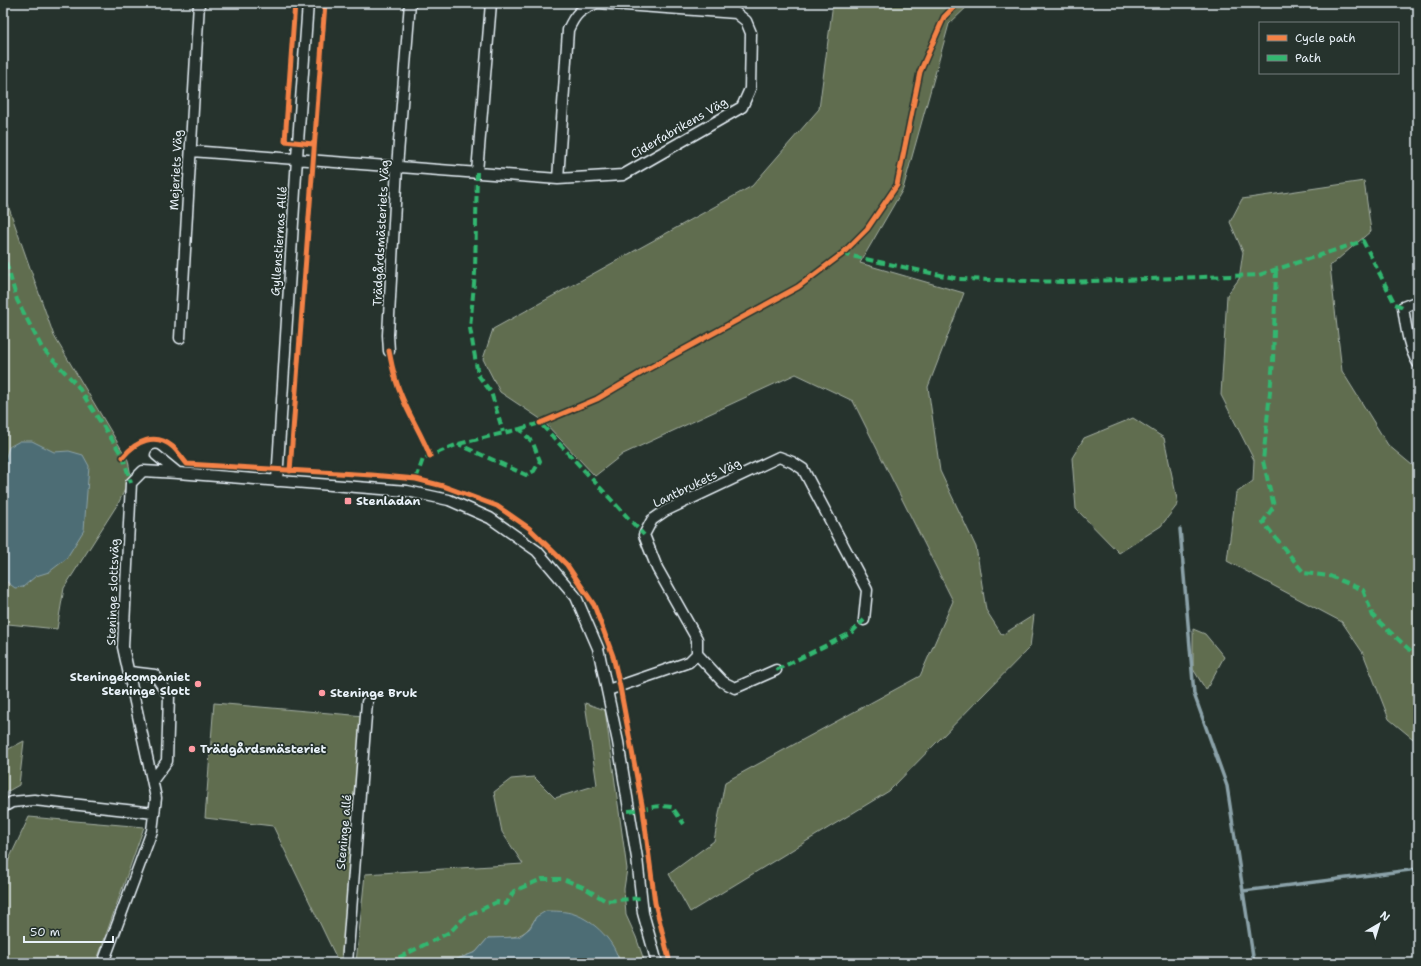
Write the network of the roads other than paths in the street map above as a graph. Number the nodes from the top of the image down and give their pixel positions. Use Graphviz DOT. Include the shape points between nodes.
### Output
graph roads {
  1 [pos="199,3"];
  2 [pos="308,3"];
  3 [pos="410,3"];
  4 [pos="491,3"];
  5 [pos="191,151"];
  6 [pos="298,159"];
  7 [pos="397,167"];
  8 [pos="477,172"];
  9 [pos="558,179"];
  10 [pos="1418,301"];
  11 [pos="180,338"];
  12 [pos="389,352"];
  13 [pos="1418,363"];
  14 [pos="156,455"];
  15 [pos="178,473"];
  16 [pos="277,481"];
  17 [pos="864,620"];
  18 [pos="697,654"];
  19 [pos="776,670"];
  20 [pos="130,672"];
  21 [pos="608,690"];
  22 [pos="367,702"];
  23 [pos="153,780"];
  24 [pos="3,807"];
  25 [pos="154,813"];
  26 [pos="103,963"];
  27 [pos="347,963"];
  28 [pos="656,963"];
  1 -- 5 [label="street, Mejeriets Väg"];
  2 -- 6 [label="street, Gyllenstiernas Allé"];
  3 -- 7 [label="street, Trädgårdsmästeriets Väg"];
  4 -- 8 [label="street"];
  5 -- 6 [label="street, Ciderfabrikens Väg"];
  5 -- 11 [label="street, Mejeriets Väg"];
  6 -- 7 [label="street, Ciderfabrikens Väg"];
  6 -- 16 [label="street, Gyllenstiernas Allé"];
  7 -- 8 [label="street, Ciderfabrikens Väg"];
  7 -- 12 [label="street, Trädgårdsmästeriets Väg"];
  8 -- 9 [label="street, Ciderfabrikens Väg"];
  9 -- 9 [label="street, Ciderfabrikens Väg" via="623,175 742,106 750,89 751,33 746,21 736,13 597,3 584,7 568,30"];
  10 -- 13 [label="street" via="1404,307 1406,327"];
  14 -- 15 [label="street"];
  15 -- 16 [label="street, Steninge slottsväg"];
  15 -- 20 [label="street, Steninge slottsväg" via="143,471 131,483 123,647"];
  16 -- 21 [label="street, Steninge slottsväg" via="407,492 449,500 490,518 537,550 576,598 598,648"];
  17 -- 18 [label="street, Lantbrukets Väg" via="867,590 803,469 779,457 665,511 652,520 644,535 657,568 697,639"];
  18 -- 19 [label="street" via="723,682 735,688"];
  18 -- 21 [label="street" via="689,662"];
  20 -- 23 [label="street, Steninge slottsväg"];
  20 -- 23 [label="street" via="155,675 169,696 167,761"];
  21 -- 28 [label="street, Steninge slottsväg" via="637,858 643,913"];
  22 -- 27 [label="street, Steninge allé"];
  23 -- 25 [label="street, Steninge slottsväg" via="156,798"];
  24 -- 25 [label="street" via="12,802 34,800"];
  25 -- 26 [label="street" via="152,831"];
}
